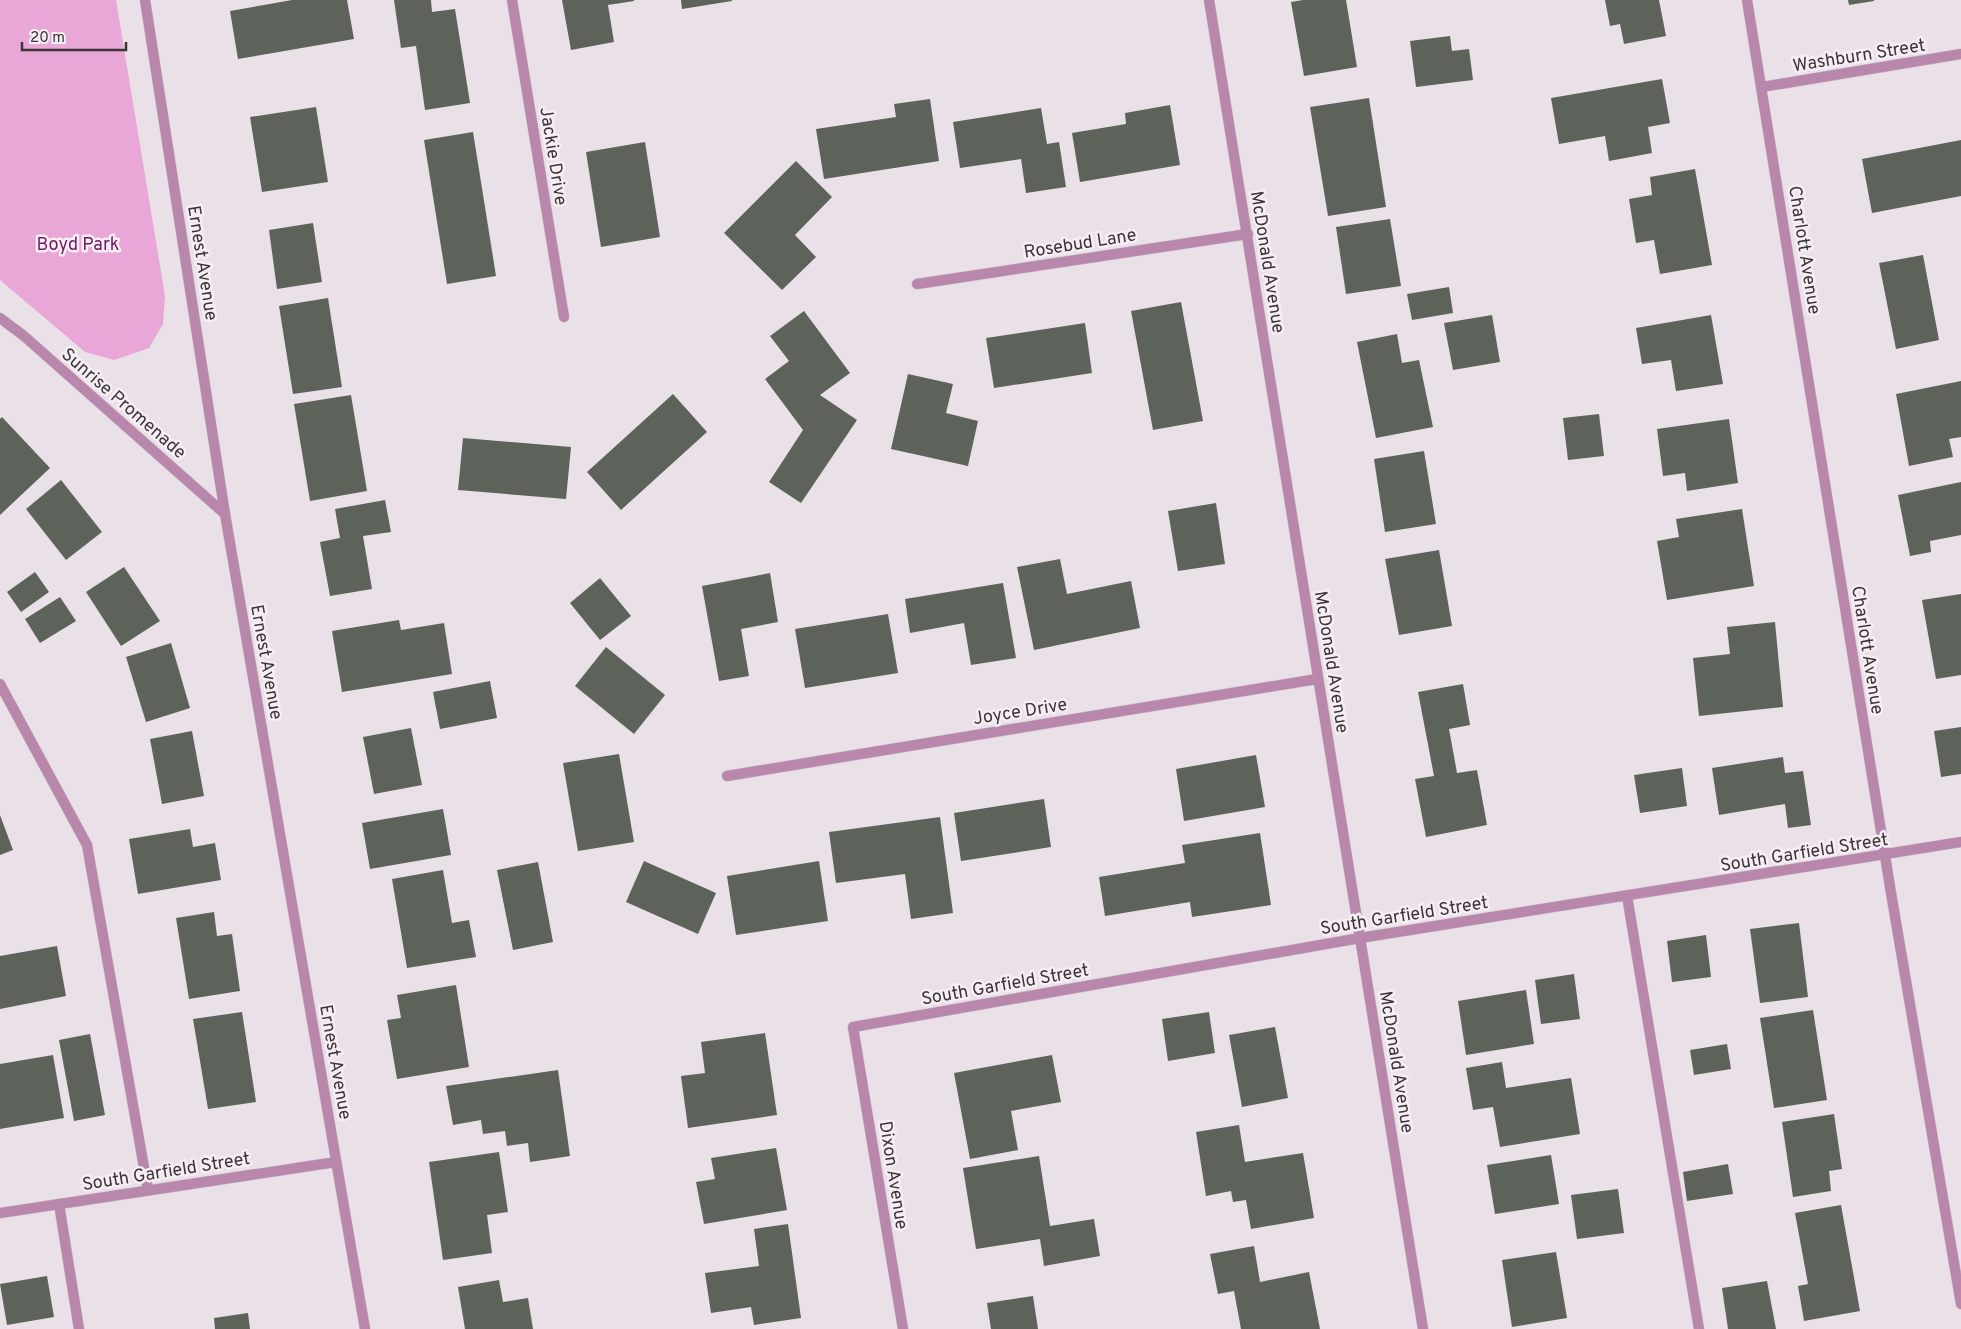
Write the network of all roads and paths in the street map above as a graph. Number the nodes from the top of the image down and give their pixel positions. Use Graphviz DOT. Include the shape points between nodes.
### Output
graph roads {
  1 [pos="145,0"];
  2 [pos="512,0"];
  3 [pos="1209,0"];
  4 [pos="1747,0"];
  5 [pos="1961,54"];
  6 [pos="1762,87"];
  7 [pos="1248,234"];
  8 [pos="917,284"];
  9 [pos="564,317"];
  10 [pos="0,318"];
  11 [pos="226,514"];
  12 [pos="1318,678"];
  13 [pos="0,684"];
  14 [pos="727,776"];
  15 [pos="1961,842"];
  16 [pos="1885,855"];
  17 [pos="1627,896"];
  18 [pos="1360,938"];
  19 [pos="853,1027"];
  20 [pos="336,1162"];
  21 [pos="148,1190"];
  22 [pos="59,1204"];
  23 [pos="0,1213"];
  24 [pos="1961,1304"];
  25 [pos="79,1329"];
  26 [pos="364,1329"];
  27 [pos="902,1329"];
  28 [pos="1423,1329"];
  29 [pos="1699,1329"];
  1 -- 11 [label="street, Ernest Avenue"];
  2 -- 9 [label="street, Jackie Drive"];
  3 -- 7 [label="street, McDonald Avenue"];
  4 -- 6 [label="street, Charlott Avenue"];
  5 -- 6 [label="street, Washburn Street"];
  6 -- 16 [label="street, Charlott Avenue"];
  7 -- 8 [label="street, Rosebud Lane"];
  7 -- 12 [label="street, McDonald Avenue"];
  10 -- 11 [label="street, Sunrise Promenade"];
  11 -- 20 [label="street, Ernest Avenue"];
  12 -- 14 [label="street, Joyce Drive"];
  12 -- 18 [label="street, McDonald Avenue"];
  13 -- 21 [label="street" via="87,845"];
  15 -- 16 [label="street, South Garfield Street"];
  16 -- 17 [label="street, South Garfield Street"];
  16 -- 24 [label="street, Charlott Avenue"];
  17 -- 18 [label="street, South Garfield Street"];
  17 -- 29 [label="street"];
  18 -- 19 [label="street, South Garfield Street"];
  18 -- 28 [label="street, McDonald Avenue"];
  19 -- 27 [label="street, Dixon Avenue"];
  20 -- 21 [label="street, South Garfield Street"];
  20 -- 26 [label="street, Ernest Avenue"];
  21 -- 22 [label="street, South Garfield Street"];
  22 -- 23 [label="street, South Garfield Street"];
  22 -- 25 [label="street"];
}
